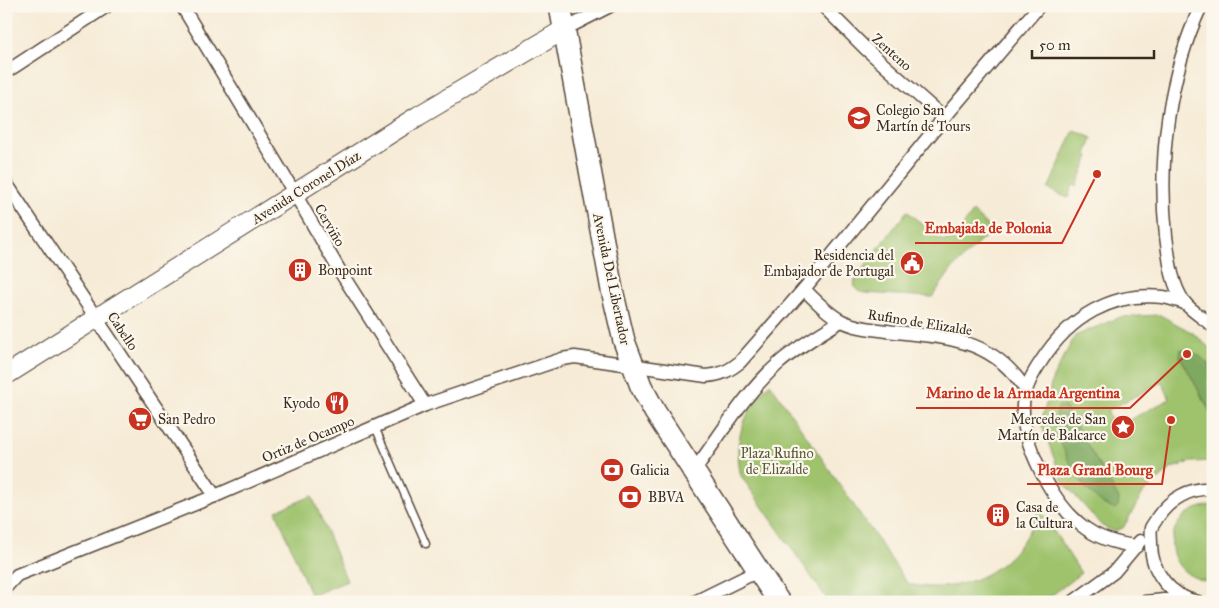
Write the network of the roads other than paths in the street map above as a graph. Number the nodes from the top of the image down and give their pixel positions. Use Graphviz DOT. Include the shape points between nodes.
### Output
graph roads {
  1 [pos="107,6"];
  2 [pos="182,6"];
  3 [pos="560,6"];
  4 [pos="610,6"];
  5 [pos="823,6"];
  6 [pos="1038,6"];
  7 [pos="1201,6"];
  8 [pos="565,29"];
  9 [pos="6,72"];
  10 [pos="944,118"];
  11 [pos="6,183"];
  12 [pos="295,194"];
  13 [pos="804,289"];
  14 [pos="1185,303"];
  15 [pos="97,319"];
  16 [pos="841,321"];
  17 [pos="1213,326"];
  18 [pos="633,366"];
  19 [pos="6,375"];
  20 [pos="1026,390"];
  21 [pos="424,405"];
  22 [pos="375,428"];
  23 [pos="693,472"];
  24 [pos="1213,489"];
  25 [pos="215,496"];
  26 [pos="1152,528"];
  27 [pos="426,544"];
  28 [pos="1137,546"];
  29 [pos="758,571"];
  30 [pos="6,587"];
  31 [pos="1195,601"];
  32 [pos="695,602"];
  33 [pos="779,602"];
  34 [pos="1073,602"];
  35 [pos="1146,602"];
  1 -- 9 [label="street"];
  2 -- 12 [label="street, Cerviño"];
  3 -- 8 [label="main road, Avenida Del Libertador"];
  4 -- 8 [label="street, Avenida Coronel Díaz"];
  5 -- 10 [label="street, Zenteno"];
  6 -- 10 [label="street, Ortiz de Ocampo"];
  7 -- 14 [label="street" via="1182,57 1164,146 1164,218 1168,258"];
  8 -- 12 [label="main road, Avenida Coronel Díaz"];
  8 -- 18 [label="main road, Avenida Del Libertador" via="612,290"];
  10 -- 13 [label="street, Ortiz de Ocampo"];
  11 -- 15 [label="street, Cabello"];
  12 -- 15 [label="main road, Avenida Coronel Díaz"];
  12 -- 21 [label="street, Cerviño"];
  13 -- 16 [label="street, Rufino de Elizalde"];
  13 -- 18 [label="street, Ortiz de Ocampo" via="731,370 706,376"];
  14 -- 17 [label="street"];
  14 -- 20 [label="street" via="1164,297 1127,297 1095,309 1076,320 1054,343 1036,368"];
  15 -- 19 [label="main road, Avenida Coronel Díaz"];
  15 -- 25 [label="street, Cabello"];
  16 -- 20 [label="street, Rufino de Elizalde" via="860,328 971,344 1005,364"];
  16 -- 23 [label="street" via="800,347 772,370"];
  18 -- 21 [label="street, Ortiz de Ocampo" via="575,357 562,359"];
  18 -- 23 [label="main road, Avenida Del Libertador" via="655,412"];
  20 -- 28 [label="street" via="1023,404 1029,439 1038,463 1060,502 1081,525 1095,534 1118,544"];
  21 -- 22 [label="street, Ortiz de Ocampo"];
  22 -- 25 [label="street, Ortiz de Ocampo"];
  22 -- 27 [label="lane"];
  23 -- 29 [label="main road, Avenida Del Libertador"];
  24 -- 26 [label="street" via="1195,490 1174,499"];
  25 -- 30 [label="street, Ortiz de Ocampo" via="17,575"];
  26 -- 28 [label="street"];
  26 -- 31 [label="street" via="1151,551 1158,574 1174,591"];
  28 -- 34 [label="street" via="1114,572"];
  29 -- 32 [label="street"];
  29 -- 33 [label="main road, Avenida Del Libertador"];
  31 -- 35 [label="street"];
}
